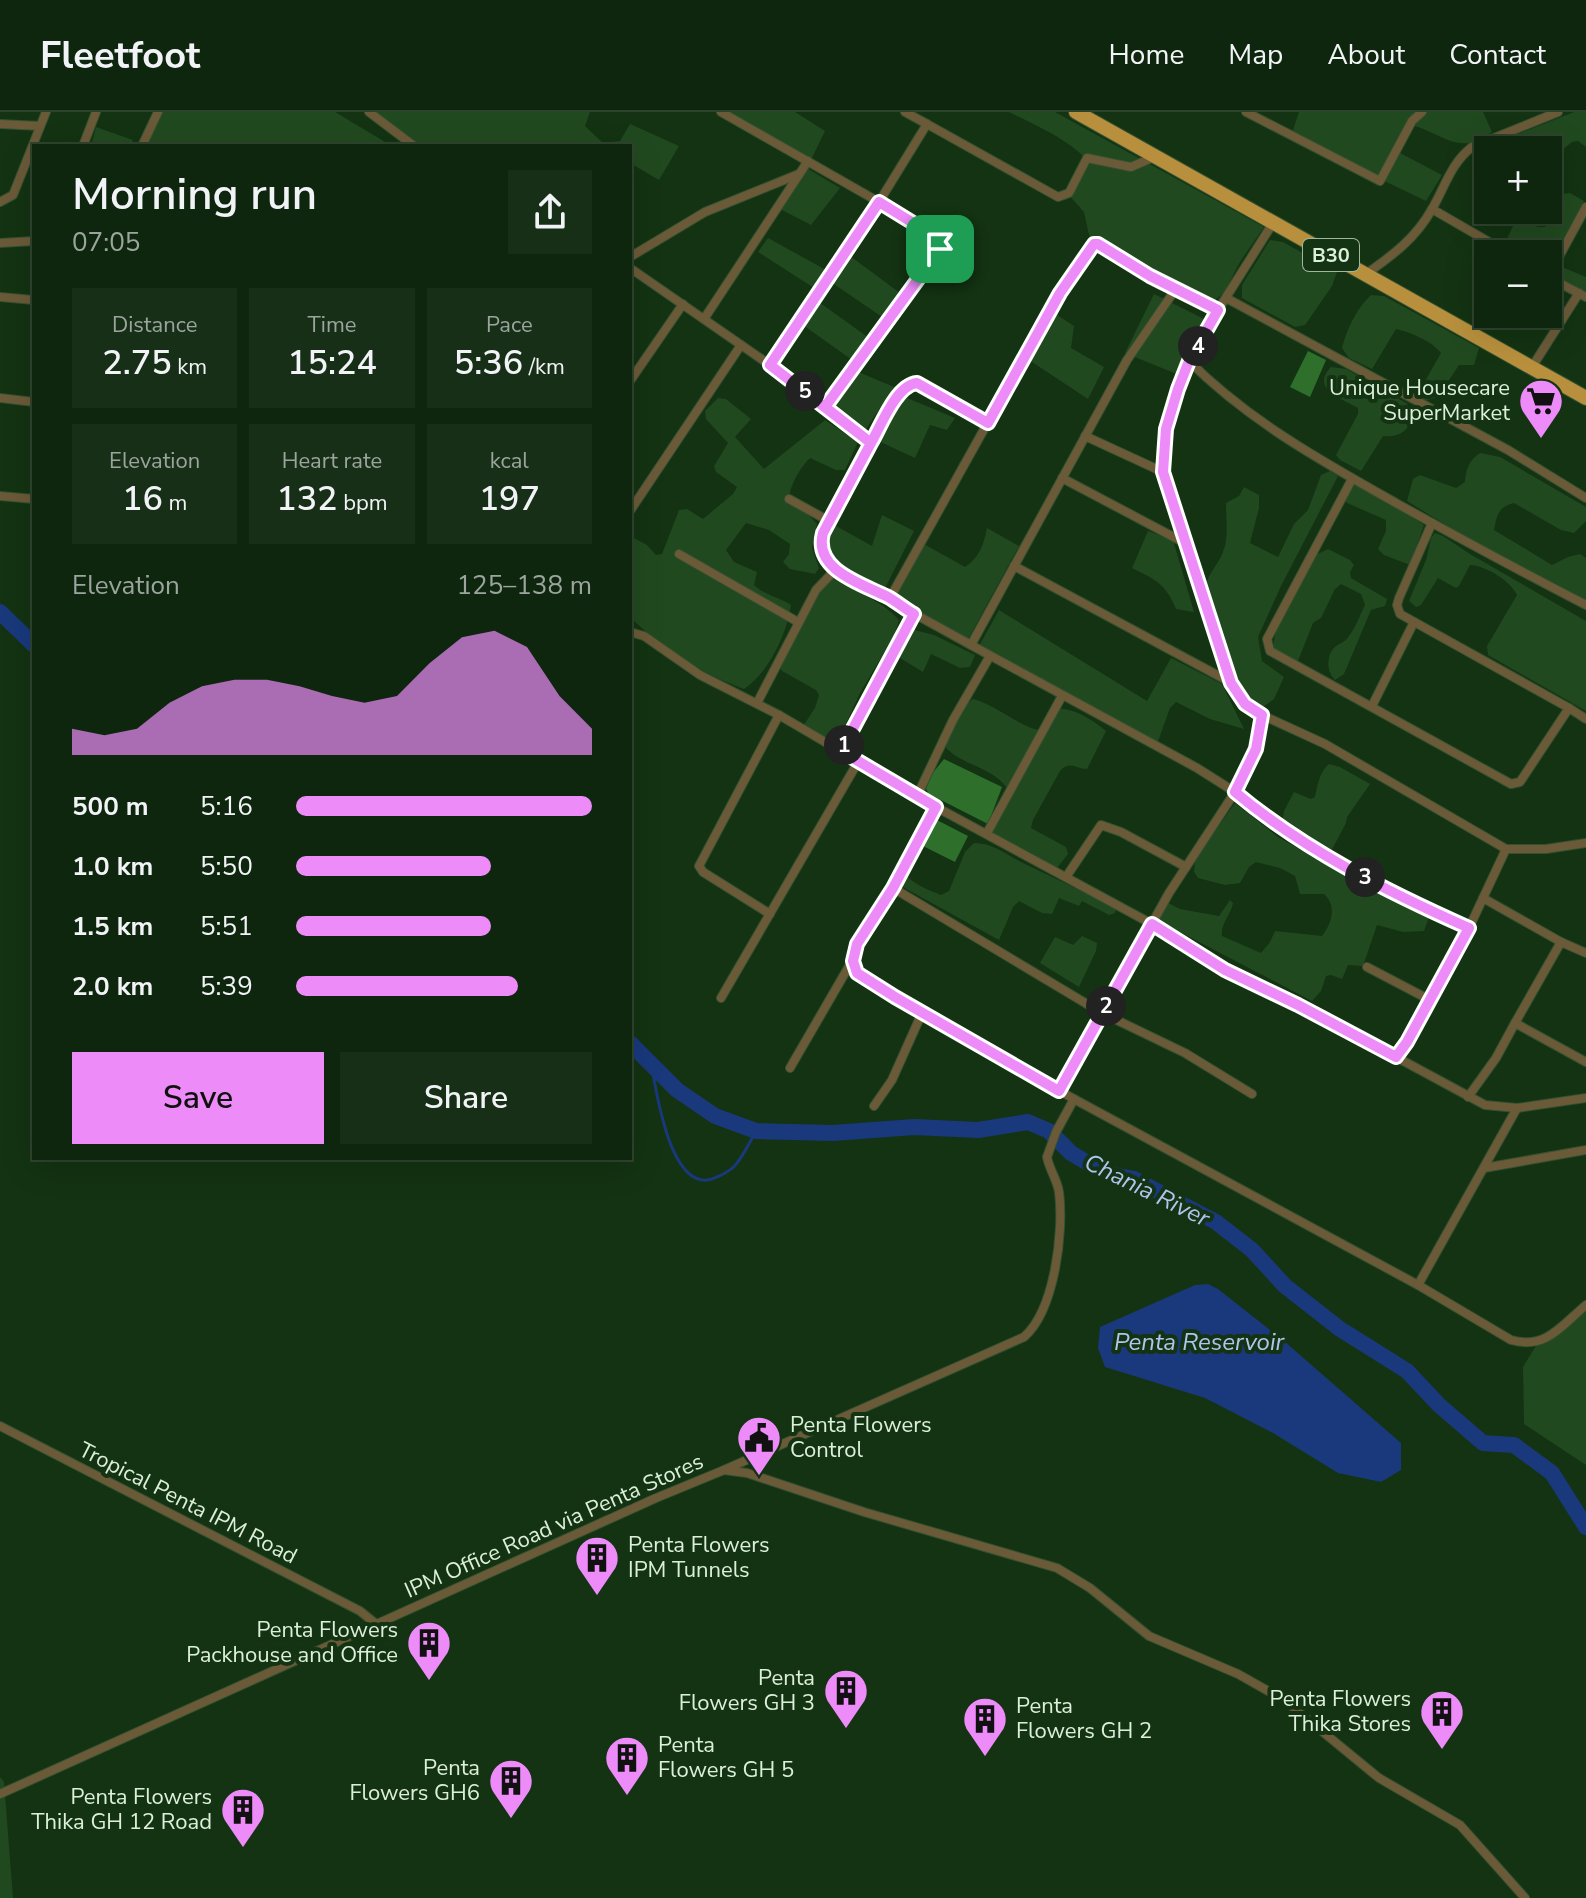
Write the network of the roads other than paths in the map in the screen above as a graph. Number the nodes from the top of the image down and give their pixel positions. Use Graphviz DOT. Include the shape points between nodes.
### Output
graph roads {
  1 [pos="46,112"];
  2 [pos="96,112"];
  3 [pos="158,112"];
  4 [pos="369,112"];
  5 [pos="721,112"];
  6 [pos="905,112"];
  7 [pos="1076,112"];
  8 [pos="1246,112"];
  9 [pos="1422,112"];
  10 [pos="1558,112"];
  11 [pos="1545,115"];
  12 [pos="0,124"];
  13 [pos="927,124"];
  14 [pos="40,126"];
  15 [pos="33,144"];
  16 [pos="84,144"];
  17 [pos="143,144"];
  18 [pos="411,144"];
  19 [pos="32,146"];
  20 [pos="1154,157"];
  21 [pos="808,161"];
  22 [pos="799,174"];
  23 [pos="0,202"];
  24 [pos="879,202"];
  25 [pos="1586,207"];
  26 [pos="1432,209"];
  27 [pos="1273,223"];
  28 [pos="1486,240"];
  29 [pos="32,241"];
  30 [pos="0,243"];
  31 [pos="1562,251"];
  32 [pos="632,256"];
  33 [pos="632,269"];
  34 [pos="1366,274"];
  35 [pos="1562,284"];
  36 [pos="1175,290"];
  37 [pos="1583,295"];
  38 [pos="0,297"];
  39 [pos="1226,298"];
  40 [pos="32,300"];
  41 [pos="683,304"];
  42 [pos="1218,310"];
  43 [pos="704,319"];
  44 [pos="741,345"];
  45 [pos="1189,361"];
  46 [pos="770,365"];
  47 [pos="1532,367"];
  48 [pos="632,378"];
  49 [pos="0,398"];
  50 [pos="1586,398"];
  51 [pos="32,402"];
  52 [pos="825,407"];
  53 [pos="988,423"];
  54 [pos="1085,436"];
  55 [pos="871,443"];
  56 [pos="1163,472"];
  57 [pos="1062,478"];
  58 [pos="1352,479"];
  59 [pos="0,496"];
  60 [pos="1586,498"];
  61 [pos="32,499"];
  62 [pos="789,499"];
  63 [pos="632,508"];
  64 [pos="829,521"];
  65 [pos="1432,523"];
  66 [pos="1183,542"];
  67 [pos="679,554"];
  68 [pos="1014,566"];
  69 [pos="835,570"];
  70 [pos="890,598"];
  71 [pos="1586,605"];
  72 [pos="914,614"];
  73 [pos="798,622"];
  74 [pos="1414,622"];
  75 [pos="632,633"];
  76 [pos="971,645"];
  77 [pos="990,656"];
  78 [pos="1231,683"];
  79 [pos="1062,696"];
  80 [pos="757,703"];
  81 [pos="1372,706"];
  82 [pos="1569,708"];
  83 [pos="779,715"];
  84 [pos="1262,715"];
  85 [pos="1586,719"];
  86 [pos="841,751"];
  87 [pos="858,762"];
  88 [pos="1235,792"];
  89 [pos="917,796"];
  90 [pos="936,807"];
  91 [pos="987,833"];
  92 [pos="1586,843"];
  93 [pos="1506,849"];
  94 [pos="1186,867"];
  95 [pos="1066,877"];
  96 [pos="893,888"];
  97 [pos="1483,898"];
  98 [pos="770,914"];
  99 [pos="1152,924"];
  100 [pos="1469,928"];
  101 [pos="1561,942"];
  102 [pos="1586,953"];
  103 [pos="853,961"];
  104 [pos="1367,967"];
  105 [pos="721,998"];
  106 [pos="1430,1000"];
  107 [pos="922,1013"];
  108 [pos="1102,1013"];
  109 [pos="1515,1023"];
  110 [pos="1396,1057"];
  111 [pos="1586,1062"];
  112 [pos="790,1068"];
  113 [pos="1059,1091"];
  114 [pos="1252,1094"];
  115 [pos="1468,1097"];
  116 [pos="1586,1098"];
  117 [pos="1074,1099"];
  118 [pos="874,1106"];
  119 [pos="1517,1108"];
  120 [pos="1586,1150"];
  121 [pos="1484,1168"];
  122 [pos="1418,1285"];
  123 [pos="1586,1305"];
  124 [pos="0,1426"];
  125 [pos="724,1470"];
  126 [pos="380,1623"];
  127 [pos="0,1794"];
  128 [pos="1525,1898"];
  1 -- 14 [label="street"];
  2 -- 16 [label="street"];
  3 -- 17 [label="street"];
  4 -- 18 [label="street"];
  5 -- 21 [label="street"];
  6 -- 13 [label="street"];
  7 -- 20 [label="highway, B30"];
  8 -- 9 [label="street" via="1380,181"];
  10 -- 11 [label="street"];
  11 -- 26 [label="street" via="1460,156"];
  12 -- 14 [label="street"];
  13 -- 20 [label="street" via="1058,197 1069,193 1087,158 1131,167"];
  13 -- 24 [label="street"];
  14 -- 15 [label="street"];
  19 -- 23 [label="street" via="13,195"];
  20 -- 27 [label="highway, B30"];
  21 -- 22 [label="street"];
  21 -- 24 [label="street"];
  22 -- 32 [label="street" via="705,212"];
  22 -- 43 [label="street"];
  24 -- 46 [label="street"];
  24 -- 52 [label="street" via="938,239 940,249"];
  25 -- 31 [label="street"];
  26 -- 28 [label="street"];
  26 -- 34 [label="street" via="1405,246"];
  27 -- 34 [label="highway, B30"];
  27 -- 39 [label="street"];
  29 -- 30 [label="street"];
  33 -- 41 [label="street"];
  34 -- 47 [label="highway, B30"];
  35 -- 37 [label="street"];
  36 -- 42 [label="street"];
  36 -- 53 [label="street" via="1094,244 1060,293"];
  36 -- 54 [label="street"];
  37 -- 47 [label="street"];
  38 -- 40 [label="street"];
  39 -- 42 [label="street"];
  39 -- 60 [label="street" via="1508,450"];
  41 -- 43 [label="street"];
  41 -- 48 [label="street"];
  42 -- 45 [label="street"];
  43 -- 44 [label="street"];
  44 -- 46 [label="street"];
  44 -- 63 [label="street"];
  45 -- 56 [label="street" via="1166,429"];
  45 -- 58 [label="street" via="1240,407"];
  46 -- 52 [label="street"];
  47 -- 50 [label="highway, B30"];
  49 -- 51 [label="street"];
  52 -- 55 [label="street"];
  53 -- 55 [label="street" via="917,383 910,384"];
  53 -- 70 [label="street"];
  54 -- 56 [label="street"];
  54 -- 57 [label="street"];
  55 -- 64 [label="street"];
  56 -- 66 [label="street"];
  57 -- 66 [label="street"];
  57 -- 68 [label="street"];
  58 -- 65 [label="street"];
  58 -- 81 [label="street" via="1267,646 1276,656"];
  59 -- 61 [label="street"];
  62 -- 64 [label="street"];
  64 -- 69 [label="street" via="820,548"];
  65 -- 71 [label="street"];
  65 -- 74 [label="street" via="1397,605 1400,614"];
  66 -- 78 [label="street"];
  67 -- 73 [label="street"];
  68 -- 76 [label="street"];
  68 -- 78 [label="street"];
  69 -- 70 [label="street"];
  69 -- 73 [label="street"];
  70 -- 72 [label="street"];
  72 -- 76 [label="street"];
  72 -- 86 [label="street"];
  73 -- 80 [label="street"];
  74 -- 81 [label="street"];
  74 -- 82 [label="street"];
  75 -- 80 [label="street"];
  76 -- 77 [label="street"];
  77 -- 79 [label="street"];
  77 -- 89 [label="street"];
  78 -- 84 [label="street" via="1245,704"];
  79 -- 88 [label="street"];
  79 -- 91 [label="street"];
  80 -- 83 [label="street"];
  81 -- 82 [label="street" via="1515,784"];
  82 -- 85 [label="street"];
  83 -- 86 [label="street"];
  83 -- 98 [label="street" via="699,866"];
  84 -- 88 [label="street" via="1256,749"];
  84 -- 93 [label="street" via="1325,744"];
  86 -- 87 [label="street"];
  87 -- 89 [label="street"];
  87 -- 98 [label="street"];
  88 -- 94 [label="street"];
  88 -- 100 [label="street" via="1336,861"];
  89 -- 90 [label="street"];
  90 -- 91 [label="street"];
  90 -- 96 [label="street"];
  91 -- 95 [label="street"];
  92 -- 93 [label="street"];
  93 -- 97 [label="street"];
  94 -- 95 [label="street" via="1101,825"];
  94 -- 99 [label="street"];
  95 -- 99 [label="street"];
  96 -- 103 [label="street" via="857,944"];
  96 -- 108 [label="street"];
  97 -- 100 [label="street"];
  97 -- 101 [label="street"];
  98 -- 105 [label="street"];
  99 -- 108 [label="street"];
  99 -- 110 [label="street" via="1225,970"];
  100 -- 106 [label="street"];
  101 -- 102 [label="street"];
  101 -- 109 [label="street"];
  103 -- 107 [label="street" via="857,973"];
  103 -- 112 [label="street"];
  104 -- 106 [label="street"];
  106 -- 110 [label="street"];
  107 -- 113 [label="street"];
  107 -- 118 [label="street" via="892,1080"];
  108 -- 113 [label="street"];
  108 -- 114 [label="street" via="1185,1053"];
  109 -- 111 [label="street"];
  109 -- 115 [label="street"];
  110 -- 115 [label="street"];
  113 -- 117 [label="street"];
  115 -- 119 [label="street" via="1485,1105"];
  116 -- 119 [label="street"];
  117 -- 122 [label="street"];
  117 -- 125 [label="street" via="1047,1157 1059,1189 1060,1239 1050,1285 1030,1332"];
  119 -- 121 [label="street"];
  120 -- 121 [label="street"];
  121 -- 122 [label="street"];
  122 -- 123 [label="street" via="1522,1343 1543,1341"];
  124 -- 126 [label="street, Tropical Penta IPM Road"];
  125 -- 126 [label="street, IPM Office Road via Penta Stores"];
  125 -- 128 [label="street, IPM Office Road via Penta Stores" via="1057,1568 1149,1636 1284,1700 1379,1778 1460,1825"];
  126 -- 127 [label="street, IPM Office Road via Penta Stores"];
}
